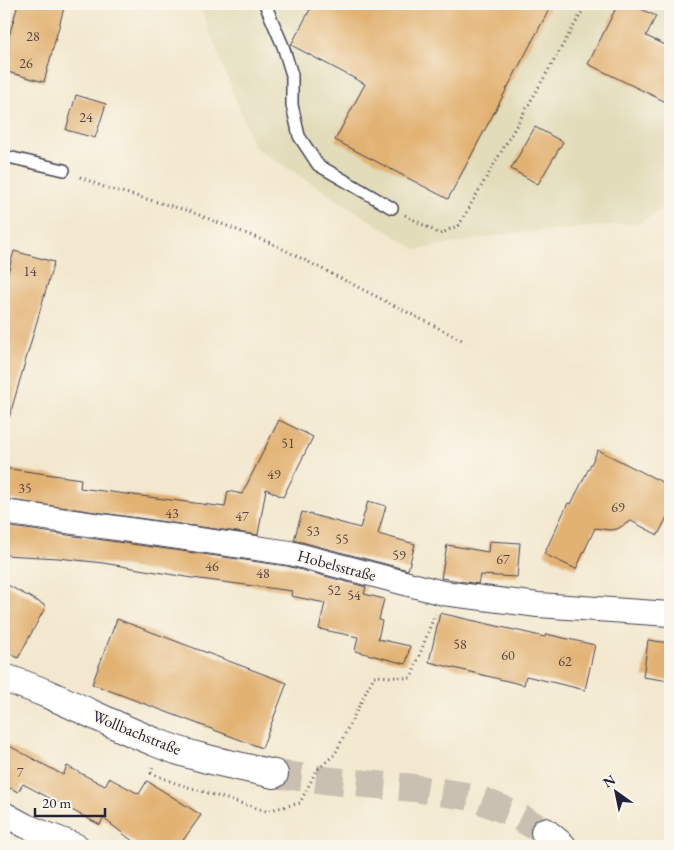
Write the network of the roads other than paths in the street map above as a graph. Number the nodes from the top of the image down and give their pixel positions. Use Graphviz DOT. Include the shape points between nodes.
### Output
graph roads {
  1 [pos="265,4"];
  2 [pos="4,156"];
  3 [pos="64,170"];
  4 [pos="392,208"];
  5 [pos="4,512"];
  6 [pos="670,614"];
  7 [pos="4,678"];
  8 [pos="274,774"];
  9 [pos="4,814"];
  10 [pos="26,836"];
  11 [pos="76,846"];
  1 -- 4 [label="lane" via="292,75 292,105 299,136 318,165"];
  2 -- 3 [label="lane"];
  5 -- 6 [label="street, Hobelsstraße" via="290,553 444,593 538,605"];
  7 -- 8 [label="main road, Wollbachstraße" via="37,689 157,743"];
  9 -- 10 [label="street"];
  10 -- 11 [label="street"];
}
